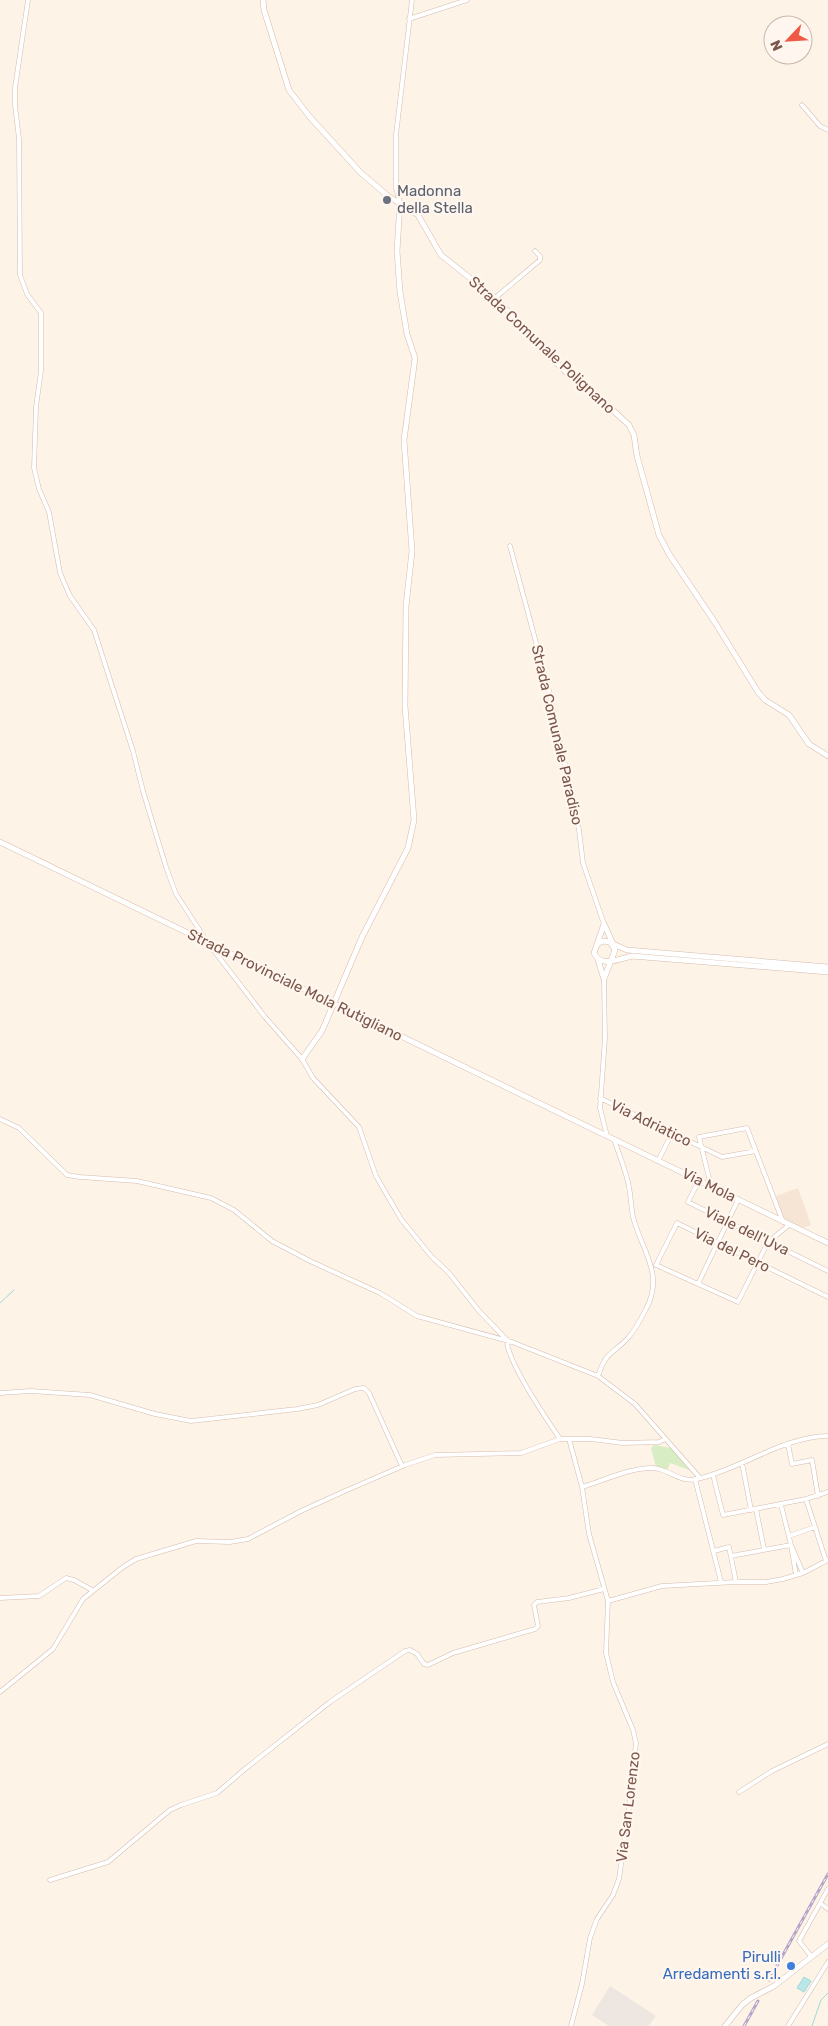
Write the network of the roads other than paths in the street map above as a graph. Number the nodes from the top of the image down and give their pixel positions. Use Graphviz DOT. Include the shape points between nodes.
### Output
graph roads {
  1 [pos="28,0"];
  2 [pos="264,0"];
  3 [pos="412,0"];
  4 [pos="467,0"];
  5 [pos="409,19"];
  6 [pos="802,104"];
  7 [pos="828,130"];
  8 [pos="400,203"];
  9 [pos="535,251"];
  10 [pos="495,298"];
  11 [pos="510,546"];
  12 [pos="828,756"];
  13 [pos="0,842"];
  14 [pos="604,924"];
  15 [pos="208,943"];
  16 [pos="597,944"];
  17 [pos="613,944"];
  18 [pos="598,959"];
  19 [pos="611,960"];
  20 [pos="828,966"];
  21 [pos="828,972"];
  22 [pos="604,979"];
  23 [pos="334,1003"];
  24 [pos="302,1059"];
  25 [pos="600,1098"];
  26 [pos="0,1119"];
  27 [pos="590,1128"];
  28 [pos="672,1133"];
  29 [pos="607,1136"];
  30 [pos="614,1139"];
  31 [pos="702,1148"];
  32 [pos="756,1151"];
  33 [pos="658,1161"];
  34 [pos="699,1180"];
  35 [pos="711,1186"];
  36 [pos="738,1200"];
  37 [pos="727,1221"];
  38 [pos="783,1222"];
  39 [pos="790,1225"];
  40 [pos="768,1242"];
  41 [pos="828,1242"];
  42 [pos="717,1243"];
  43 [pos="758,1262"];
  44 [pos="828,1270"];
  45 [pos="698,1284"];
  46 [pos="828,1296"];
  47 [pos="506,1340"];
  48 [pos="598,1376"];
  49 [pos="0,1392"];
  50 [pos="828,1436"];
  51 [pos="560,1439"];
  52 [pos="568,1439"];
  53 [pos="665,1439"];
  54 [pos="788,1444"];
  55 [pos="742,1463"];
  56 [pos="402,1466"];
  57 [pos="713,1475"];
  58 [pos="700,1478"];
  59 [pos="695,1479"];
  60 [pos="582,1487"];
  61 [pos="828,1492"];
  62 [pos="818,1496"];
  63 [pos="806,1499"];
  64 [pos="781,1505"];
  65 [pos="754,1509"];
  66 [pos="814,1527"];
  67 [pos="789,1536"];
  68 [pos="791,1545"];
  69 [pos="764,1549"];
  70 [pos="714,1551"];
  71 [pos="731,1556"];
  72 [pos="827,1560"];
  73 [pos="803,1572"];
  74 [pos="796,1575"];
  75 [pos="721,1582"];
  76 [pos="736,1582"];
  77 [pos="604,1589"];
  78 [pos="92,1590"];
  79 [pos="0,1598"];
  80 [pos="608,1601"];
  81 [pos="0,1692"];
  82 [pos="828,1744"];
  83 [pos="738,1792"];
  84 [pos="50,1880"];
  85 [pos="828,1889"];
  86 [pos="820,1903"];
  87 [pos="828,1909"];
  88 [pos="828,1944"];
  89 [pos="811,1956"];
  90 [pos="828,1962"];
  91 [pos="572,2026"];
  92 [pos="725,2026"];
  93 [pos="788,2026"];
  1 -- 15 [label="street" via="14,104 19,140 20,275 27,294 41,313 41,372 34,438 36,476 49,512 60,573 70,596 94,630 173,886"];
  2 -- 8 [label="street, Strada Comunale Polignano" via="264,10 289,90 360,172"];
  3 -- 5 [label="street"];
  4 -- 5 [label="street"];
  5 -- 8 [label="street" via="395,155"];
  6 -- 7 [label="street" via="820,126"];
  8 -- 10 [label="street, Strada Comunale Polignano" via="418,215 441,255"];
  8 -- 23 [label="street" via="396,251 400,292 407,334 416,358 404,440 412,552 406,606 405,706 414,820 408,848 362,938"];
  9 -- 10 [label="street" via="540,260"];
  10 -- 12 [label="street, Strada Comunale Polignano" via="529,337 629,425 654,520 670,554 758,692 789,715 809,744"];
  11 -- 14 [label="street, Strada Comunale Paradiso" via="555,714 583,863"];
  13 -- 15 [label="street, Strada Provinciale Mola Rutigliano"];
  14 -- 16 [label="street"];
  14 -- 17 [label="street, Strada Comunale Paradiso"];
  15 -- 23 [label="street, Strada Provinciale Mola Rutigliano"];
  15 -- 24 [label="street"];
  16 -- 17 [label="street" via="607,941"];
  16 -- 18 [label="street" via="594,953"];
  17 -- 19 [label="street" via="616,950"];
  17 -- 20 [label="street" via="642,952"];
  18 -- 19 [label="street" via="604,962"];
  18 -- 22 [label="street"];
  19 -- 21 [label="street" via="639,957"];
  19 -- 22 [label="street"];
  22 -- 25 [label="street" via="605,1030"];
  23 -- 24 [label="street" via="319,1037"];
  23 -- 27 [label="street, Strada Provinciale Mola Rutigliano"];
  24 -- 47 [label="street" via="313,1078 359,1127 376,1176 401,1219"];
  25 -- 28 [label="street, Via Adriatico"];
  25 -- 29 [label="street"];
  26 -- 47 [label="street" via="19,1128 67,1175 137,1181 211,1198 234,1210 272,1241 380,1293 417,1316"];
  27 -- 29 [label="street, Via Mola"];
  28 -- 31 [label="street, Via Adriatico"];
  28 -- 33 [label="street"];
  29 -- 30 [label="street, Via Mola"];
  30 -- 33 [label="street, Via Mola"];
  30 -- 48 [label="street" via="653,1276 647,1307 630,1335 604,1359"];
  31 -- 32 [label="street, Via Adriatico" via="722,1157"];
  31 -- 32 [label="street" via="700,1137 747,1128"];
  31 -- 35 [label="street"];
  32 -- 38 [label="street"];
  33 -- 34 [label="street, Via Mola"];
  34 -- 35 [label="street, Via Mola"];
  34 -- 37 [label="street, Viale dell'Uva" via="688,1202"];
  35 -- 36 [label="street, Via Mola"];
  36 -- 37 [label="street"];
  36 -- 38 [label="street, Via Mola"];
  37 -- 40 [label="street, Viale dell'Uva"];
  37 -- 42 [label="street"];
  38 -- 39 [label="street, Via Mola"];
  39 -- 40 [label="street"];
  39 -- 41 [label="street, Via Mola"];
  40 -- 43 [label="street"];
  40 -- 44 [label="street, Viale dell'Uva"];
  42 -- 43 [label="street, Via del Pero"];
  42 -- 45 [label="street"];
  42 -- 45 [label="street, Via del Pero" via="677,1223 656,1265"];
  43 -- 45 [label="street" via="738,1302"];
  43 -- 46 [label="street, Via del Pero"];
  47 -- 48 [label="street"];
  47 -- 51 [label="street" via="517,1371"];
  48 -- 53 [label="street" via="631,1400"];
  49 -- 56 [label="street" via="90,1395 191,1421 318,1405 364,1388"];
  50 -- 54 [label="street"];
  51 -- 52 [label="street"];
  51 -- 56 [label="street" via="526,1452 438,1455"];
  52 -- 53 [label="street" via="659,1442"];
  52 -- 60 [label="street, Via San Lorenzo"];
  53 -- 58 [label="street"];
  54 -- 55 [label="street"];
  54 -- 62 [label="street" via="792,1464 812,1460"];
  55 -- 57 [label="street"];
  55 -- 65 [label="street"];
  56 -- 78 [label="street" via="301,1511 248,1539 196,1541 136,1559"];
  57 -- 58 [label="street"];
  57 -- 65 [label="street" via="723,1515"];
  58 -- 59 [label="street"];
  59 -- 60 [label="street" via="685,1480 651,1468"];
  59 -- 70 [label="street"];
  60 -- 77 [label="street, Via San Lorenzo" via="588,1527"];
  61 -- 62 [label="street"];
  62 -- 63 [label="street"];
  63 -- 64 [label="street"];
  63 -- 66 [label="street"];
  64 -- 65 [label="street"];
  64 -- 67 [label="street"];
  65 -- 69 [label="street"];
  66 -- 67 [label="street"];
  66 -- 72 [label="street"];
  67 -- 68 [label="street"];
  68 -- 69 [label="street"];
  68 -- 73 [label="street"];
  68 -- 74 [label="street"];
  69 -- 71 [label="street"];
  70 -- 71 [label="street" via="729,1548"];
  70 -- 75 [label="street"];
  71 -- 76 [label="street"];
  72 -- 73 [label="street"];
  73 -- 74 [label="street"];
  74 -- 76 [label="street" via="766,1582"];
  75 -- 76 [label="street"];
  75 -- 80 [label="street" via="656,1587"];
  77 -- 80 [label="street, Via San Lorenzo"];
  77 -- 84 [label="street" via="537,1602 534,1605 538,1626 535,1629 452,1653 428,1665 413,1651 405,1651 330,1702 214,1795 170,1810 108,1862"];
  78 -- 79 [label="street" via="66,1578 39,1596"];
  78 -- 81 [label="street" via="77,1607 53,1649"];
  80 -- 91 [label="street, Via San Lorenzo" via="606,1653 614,1686 635,1734 636,1748 619,1879 592,1931"];
  82 -- 83 [label="street" via="772,1771"];
  85 -- 86 [label="street"];
  86 -- 87 [label="street"];
  86 -- 89 [label="street" via="799,1941"];
  88 -- 89 [label="street"];
  89 -- 92 [label="street" via="772,1988 743,2004"];
  90 -- 93 [label="street"];
}
